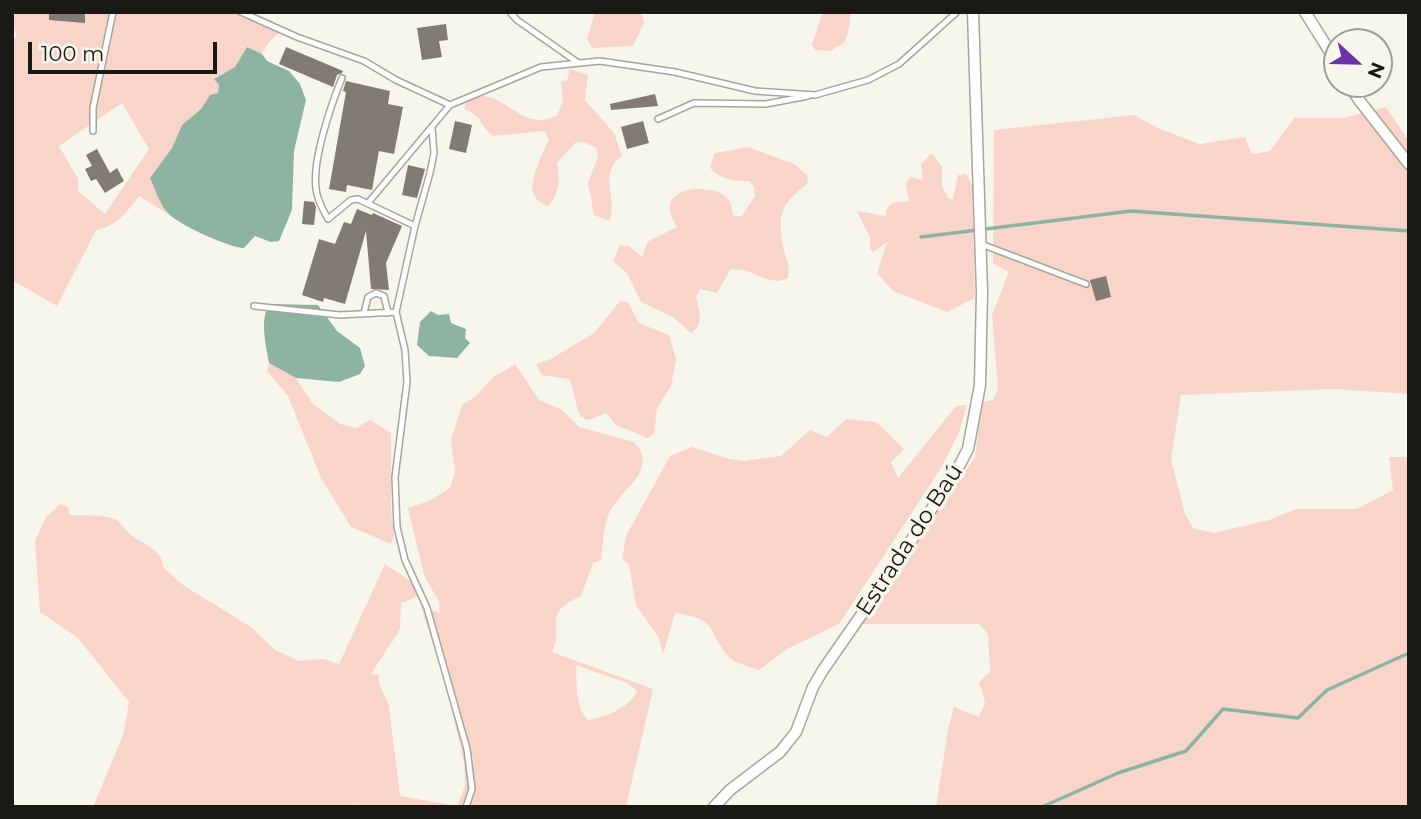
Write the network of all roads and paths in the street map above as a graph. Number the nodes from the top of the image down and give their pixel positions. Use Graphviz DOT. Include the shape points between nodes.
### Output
graph roads {
  1 [pos="113,12"];
  2 [pos="241,12"];
  3 [pos="510,12"];
  4 [pos="957,12"];
  5 [pos="972,12"];
  6 [pos="1305,12"];
  7 [pos="1323,41"];
  8 [pos="577,62"];
  9 [pos="342,78"];
  10 [pos="815,94"];
  11 [pos="1358,98"];
  12 [pos="450,105"];
  13 [pos="658,119"];
  14 [pos="432,128"];
  15 [pos="93,131"];
  16 [pos="1409,164"];
  17 [pos="368,203"];
  18 [pos="415,226"];
  19 [pos="980,244"];
  20 [pos="1086,285"];
  21 [pos="254,306"];
  22 [pos="397,312"];
  23 [pos="364,313"];
  24 [pos="388,313"];
  25 [pos="466,807"];
  26 [pos="714,807"];
  1 -- 15 [label="lane" via="93,108"];
  2 -- 12 [label="lane" via="364,61"];
  3 -- 8 [label="lane"];
  4 -- 10 [label="lane" via="899,64 868,80"];
  5 -- 19 [label="street, Estrada do Baú"];
  6 -- 7 [label="street"];
  8 -- 10 [label="lane" via="675,72 755,91"];
  8 -- 12 [label="lane" via="541,67"];
  9 -- 17 [label="lane" via="330,105 316,189 328,219 351,200"];
  10 -- 13 [label="lane" via="766,104 694,103"];
  11 -- 16 [label="street"];
  12 -- 14 [label="lane"];
  14 -- 17 [label="lane"];
  14 -- 18 [label="lane" via="434,153"];
  17 -- 18 [label="lane"];
  18 -- 22 [label="lane"];
  19 -- 20 [label="lane"];
  19 -- 26 [label="street, Estrada do Baú" via="980,385 968,449 823,670 796,732 780,752"];
  21 -- 23 [label="lane"];
  22 -- 24 [label="lane"];
  22 -- 25 [label="lane" via="407,382 395,477 397,527 405,560 427,608 467,749 472,789"];
  23 -- 24 [label="lane"];
  23 -- 24 [label="lane" via="368,297 376,293 384,296"];
}
